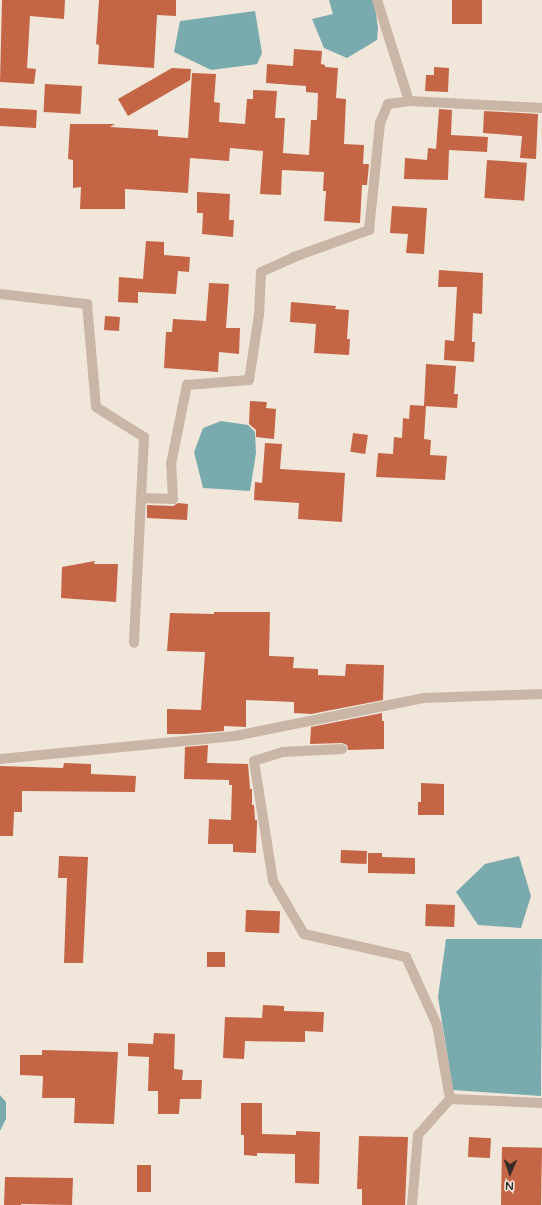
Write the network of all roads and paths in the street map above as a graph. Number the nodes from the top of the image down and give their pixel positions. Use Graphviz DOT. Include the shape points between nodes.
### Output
graph roads {
  1 [pos="377,0"];
  2 [pos="409,102"];
  3 [pos="542,108"];
  4 [pos="0,294"];
  5 [pos="141,498"];
  6 [pos="134,642"];
  7 [pos="542,694"];
  8 [pos="342,749"];
  9 [pos="0,759"];
  10 [pos="450,1099"];
  11 [pos="542,1103"];
  12 [pos="412,1205"];
  1 -- 2 [label="street"];
  2 -- 3 [label="street"];
  2 -- 5 [label="street" via="388,104 380,123 369,230 261,272 259,315 249,380 187,385 171,464 173,499"];
  4 -- 5 [label="street" via="87,304 96,407 144,437"];
  5 -- 6 [label="street"];
  7 -- 9 [label="street" via="423,698 235,736"];
  8 -- 10 [label="street" via="283,752 254,761 273,881 304,934 406,957 437,1025"];
  10 -- 11 [label="street"];
  10 -- 12 [label="street" via="418,1135"];
}
